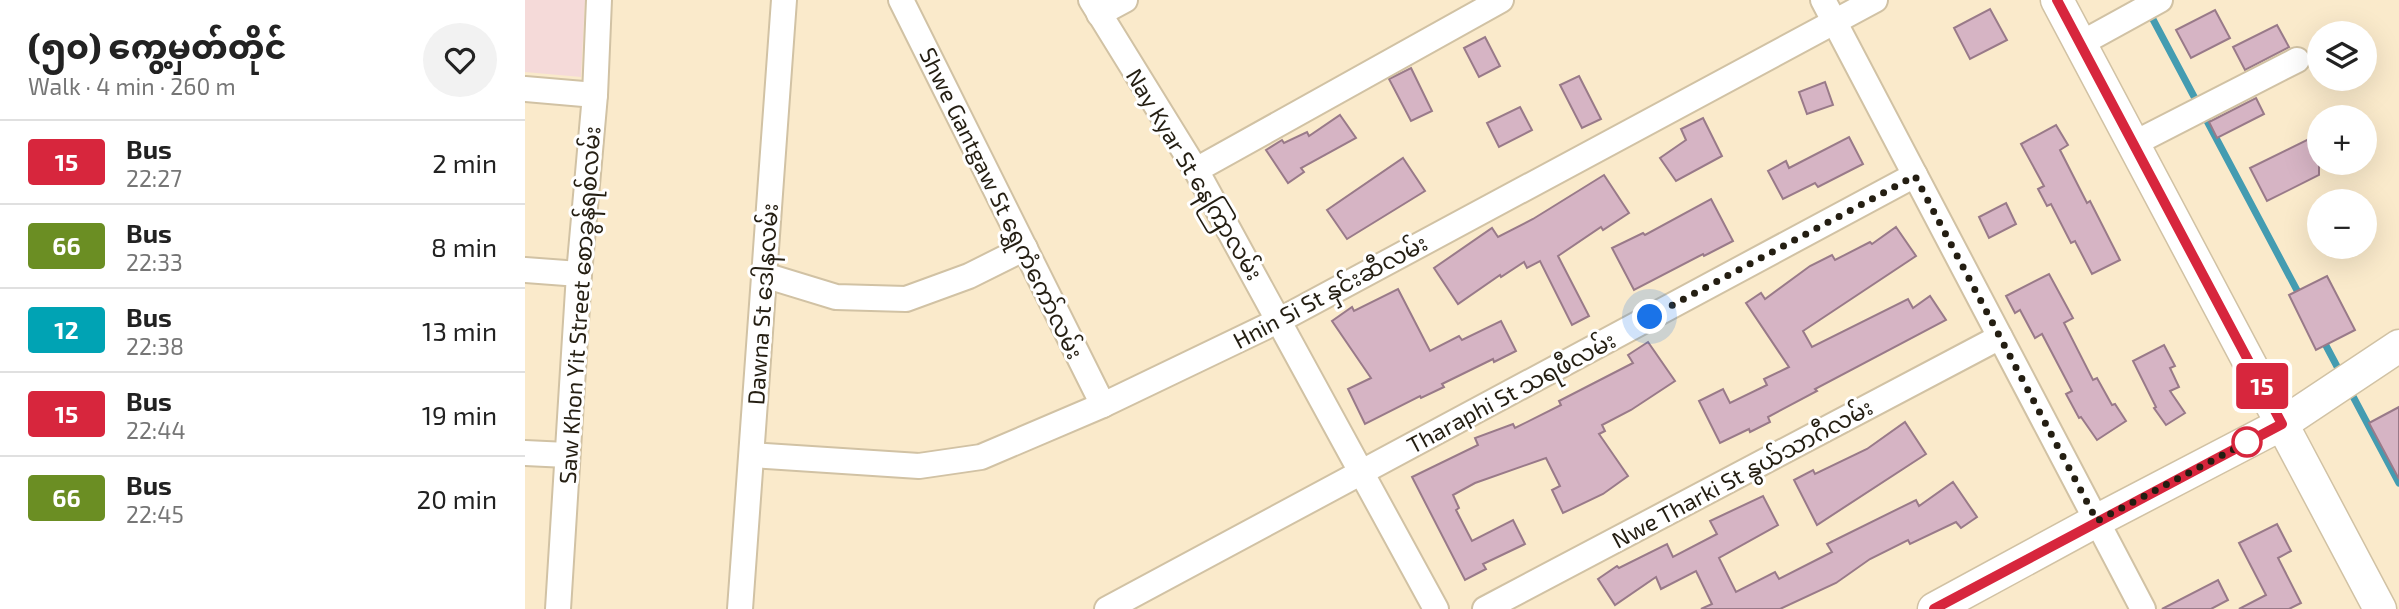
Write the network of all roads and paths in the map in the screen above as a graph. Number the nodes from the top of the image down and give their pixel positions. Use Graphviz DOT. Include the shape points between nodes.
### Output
graph roads {
  1 [pos="599,0"];
  2 [pos="785,0"];
  3 [pos="901,0"];
  4 [pos="1125,0"];
  5 [pos="1501,0"];
  6 [pos="1875,0"];
  7 [pos="2057,0"];
  8 [pos="2160,0"];
  9 [pos="1095,7"];
  10 [pos="1828,11"];
  11 [pos="2080,44"];
  12 [pos="2297,60"];
  13 [pos="525,89"];
  14 [pos="595,95"];
  15 [pos="2133,144"];
  16 [pos="1196,170"];
  17 [pos="1915,176"];
  18 [pos="1025,248"];
  19 [pos="525,270"];
  20 [pos="579,274"];
  21 [pos="764,275"];
  22 [pos="1280,320"];
  23 [pos="2000,337"];
  24 [pos="2399,346"];
  25 [pos="1103,405"];
  26 [pos="2282,424"];
  27 [pos="525,453"];
  28 [pos="567,455"];
  29 [pos="751,455"];
  30 [pos="1361,472"];
  31 [pos="2097,521"];
  32 [pos="558,609"];
  33 [pos="740,609"];
  34 [pos="1107,609"];
  35 [pos="1436,609"];
  36 [pos="1485,609"];
  37 [pos="1934,609"];
  38 [pos="2143,609"];
  39 [pos="2380,609"];
  1 -- 14 [label="street, Saw Khon Yit Street စောခွန်ရစ်လမ်း"];
  2 -- 21 [label="street, Dawna St ဒေါနလမ်း"];
  3 -- 18 [label="street, Shwe Gantgaw St ရွှေကံကော်လမ်း"];
  4 -- 9 [label="street"];
  5 -- 16 [label="street"];
  6 -- 10 [label="street, Hnin Si St နှင်းဆီလမ်း"];
  7 -- 11 [label="main road"];
  8 -- 11 [label="street"];
  9 -- 16 [label="street, Nay Kyar St နေကြာလမ်း"];
  10 -- 17 [label="street"];
  10 -- 22 [label="street, Hnin Si St နှင်းဆီလမ်း"];
  11 -- 15 [label="main road"];
  12 -- 15 [label="street"];
  13 -- 14 [label="street"];
  14 -- 20 [label="street, Saw Khon Yit Street စောခွန်ရစ်လမ်း"];
  15 -- 26 [label="main road"];
  16 -- 22 [label="street, Nay Kyar St နေကြာလမ်း"];
  17 -- 23 [label="street"];
  17 -- 30 [label="street, Tharaphi St သရဖီလမ်း"];
  18 -- 21 [label="street" via="907,299 836,298"];
  18 -- 25 [label="street, Shwe Gantgaw St ရွှေကံကော်လမ်း"];
  19 -- 20 [label="street"];
  20 -- 28 [label="street, Saw Khon Yit Street စောခွန်ရစ်လမ်း"];
  21 -- 29 [label="street, Dawna St ဒေါနလမ်း"];
  22 -- 25 [label="street, Hnin Si St နှင်းဆီလမ်း"];
  22 -- 30 [label="street, Nay Kyar St နေကြာလမ်း"];
  23 -- 31 [label="street"];
  23 -- 36 [label="street, Nwe Tharki St နွယ်သာဂီလမ်း"];
  24 -- 26 [label="main road"];
  25 -- 29 [label="street, Hnin Si St နှင်းဆီလမ်း" via="981,457 957,461 919,466"];
  26 -- 31 [label="main road"];
  26 -- 39 [label="main road"];
  27 -- 28 [label="street"];
  28 -- 32 [label="street, Saw Khon Yit Street စောခွန်ရစ်လမ်း"];
  29 -- 33 [label="street, Dawna St ဒေါနလမ်း"];
  30 -- 34 [label="street, Tharaphi St သရဖီလမ်း"];
  30 -- 35 [label="street, Nay Kyar St နေကြာလမ်း"];
  31 -- 37 [label="main road"];
  31 -- 38 [label="street"];
}
